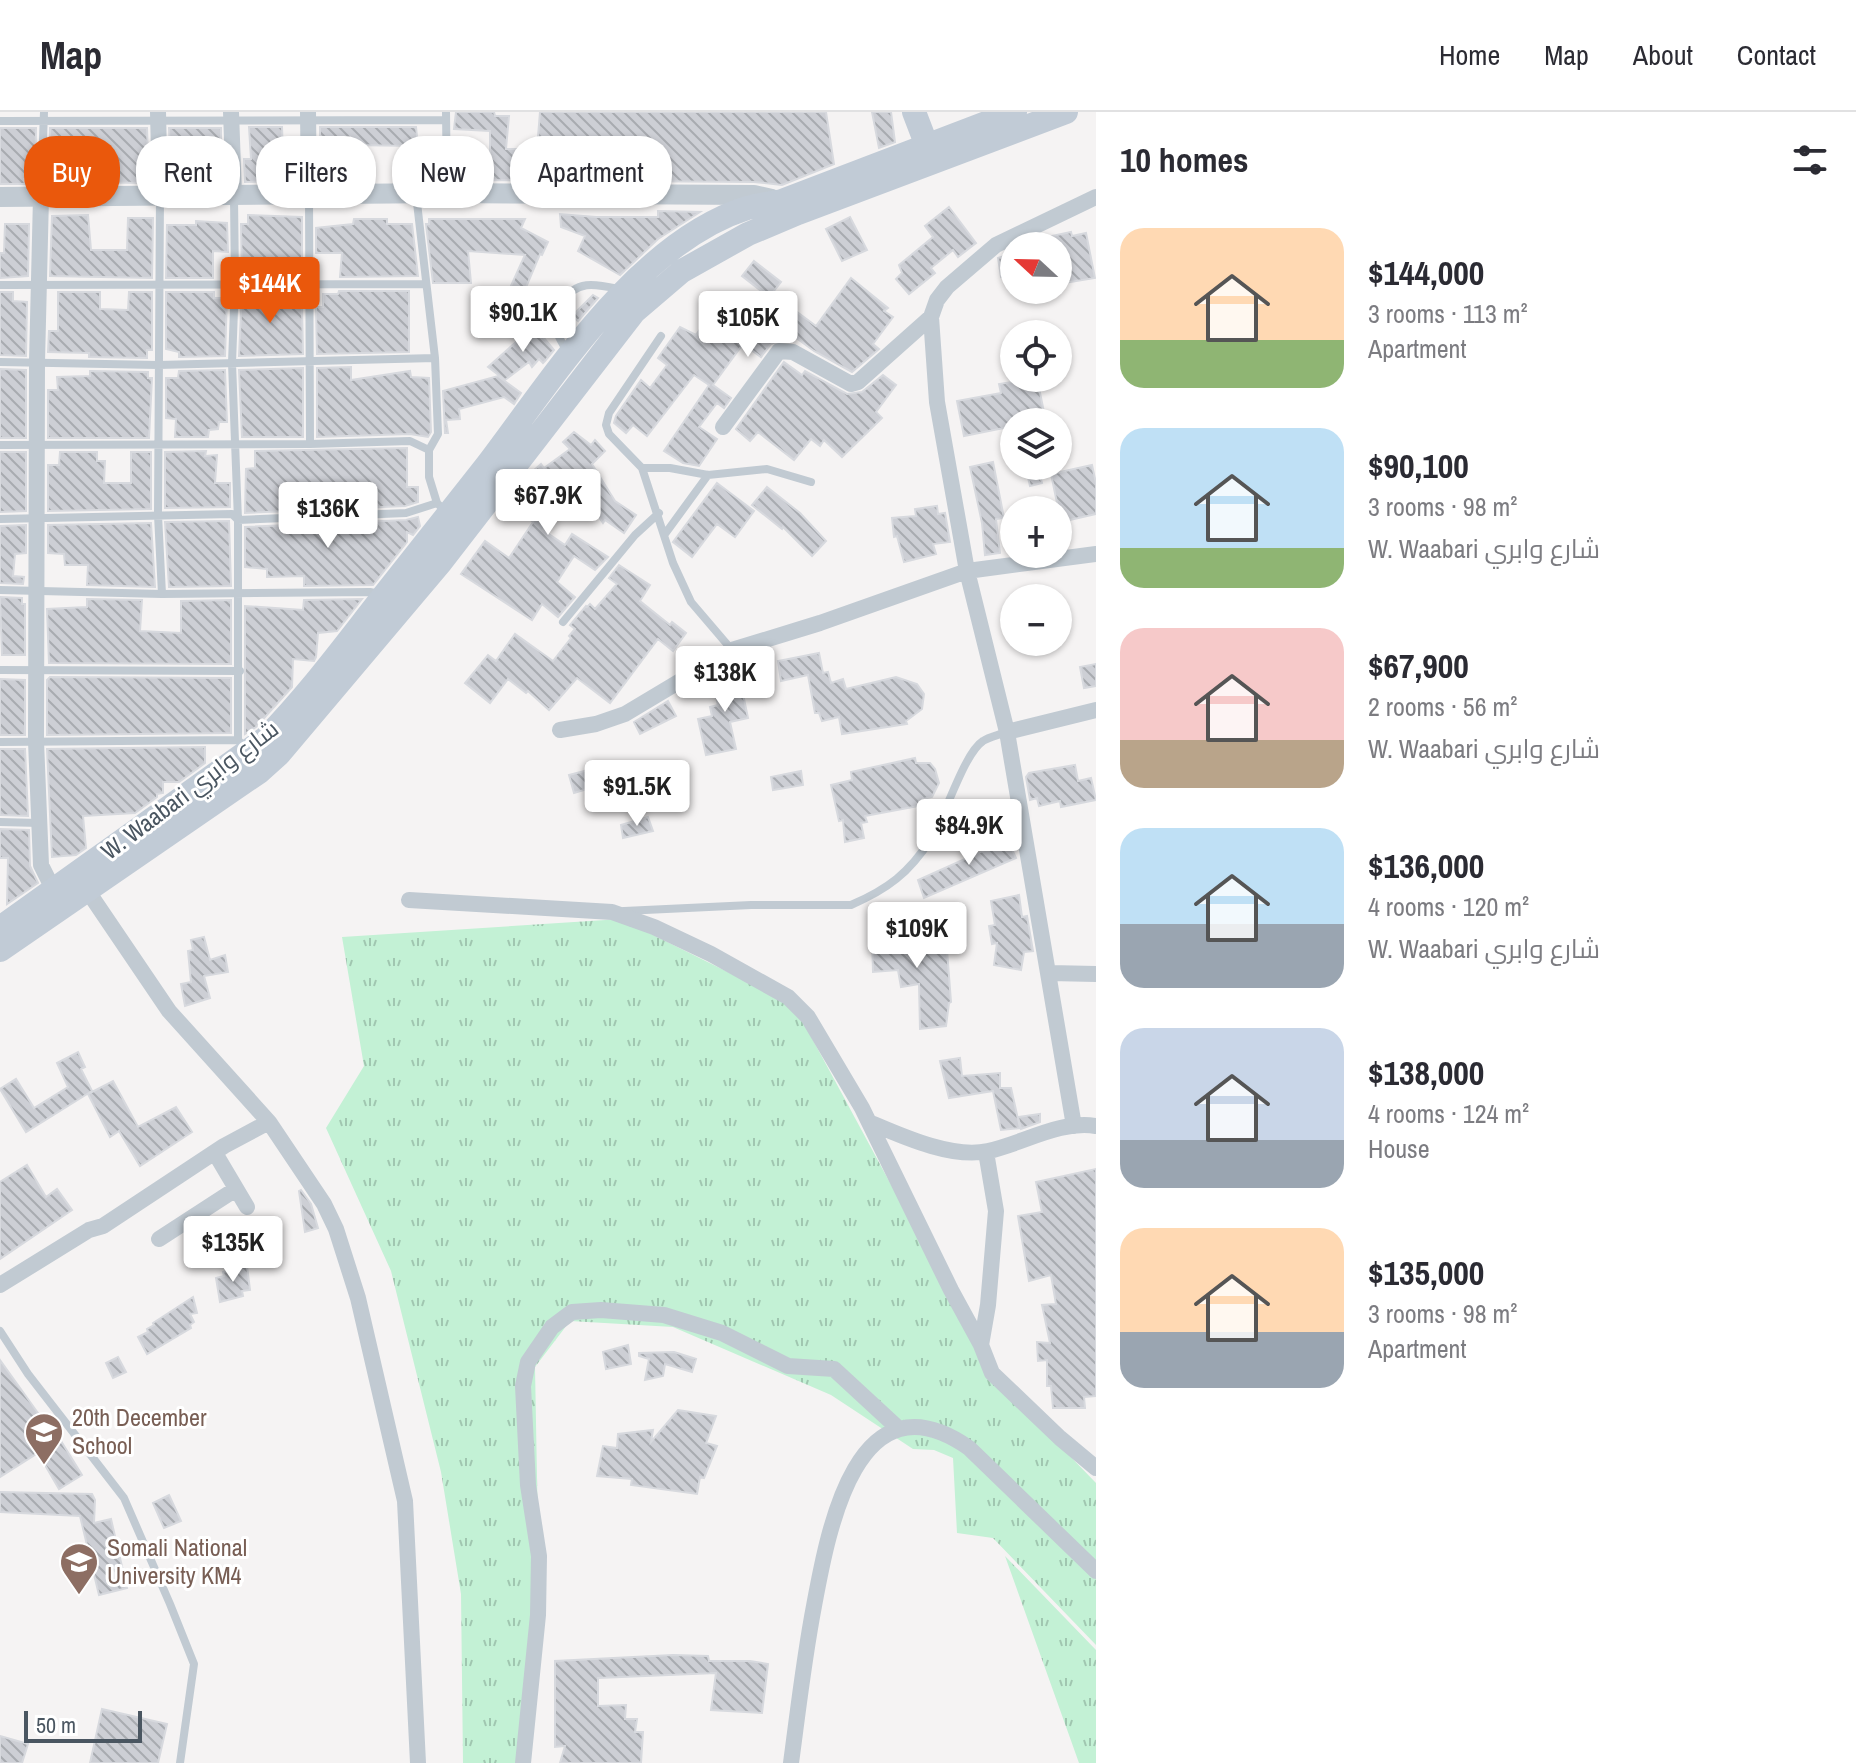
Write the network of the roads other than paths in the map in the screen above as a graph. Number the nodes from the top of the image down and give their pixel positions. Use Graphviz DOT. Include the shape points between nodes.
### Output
graph roads {
  1 [pos="914,112"];
  2 [pos="1015,112"];
  3 [pos="1066,112"];
  4 [pos="158,116"];
  5 [pos="231,116"];
  6 [pos="308,116"];
  7 [pos="375,116"];
  8 [pos="446,116"];
  9 [pos="44,117"];
  10 [pos="0,121"];
  11 [pos="159,136"];
  12 [pos="232,136"];
  13 [pos="308,136"];
  14 [pos="446,136"];
  15 [pos="927,146"];
  16 [pos="494,193"];
  17 [pos="0,197"];
  18 [pos="24,197"];
  19 [pos="1096,197"];
  20 [pos="790,207"];
  21 [pos="41,208"];
  22 [pos="160,208"];
  23 [pos="234,208"];
  24 [pos="309,208"];
  25 [pos="417,208"];
  26 [pos="235,283"];
  27 [pos="40,284"];
  28 [pos="425,284"];
  29 [pos="0,285"];
  30 [pos="158,285"];
  31 [pos="310,286"];
  32 [pos="624,290"];
  33 [pos="931,317"];
  34 [pos="661,336"];
  35 [pos="569,355"];
  36 [pos="435,358"];
  37 [pos="310,359"];
  38 [pos="0,362"];
  39 [pos="37,362"];
  40 [pos="232,363"];
  41 [pos="158,365"];
  42 [pos="723,427"];
  43 [pos="36,444"];
  44 [pos="158,444"];
  45 [pos="236,444"];
  46 [pos="310,444"];
  47 [pos="0,445"];
  48 [pos="429,450"];
  49 [pos="642,468"];
  50 [pos="708,475"];
  51 [pos="811,482"];
  52 [pos="443,509"];
  53 [pos="659,513"];
  54 [pos="158,515"];
  55 [pos="0,519"];
  56 [pos="36,519"];
  57 [pos="238,520"];
  58 [pos="665,534"];
  59 [pos="1096,554"];
  60 [pos="967,571"];
  61 [pos="0,590"];
  62 [pos="36,590"];
  63 [pos="238,593"];
  64 [pos="162,594"];
  65 [pos="383,596"];
  66 [pos="563,622"];
  67 [pos="732,650"];
  68 [pos="0,670"];
  69 [pos="36,670"];
  70 [pos="240,671"];
  71 [pos="1096,710"];
  72 [pos="560,730"];
  73 [pos="1007,732"];
  74 [pos="36,741"];
  75 [pos="0,742"];
  76 [pos="243,746"];
  77 [pos="0,822"];
  78 [pos="39,823"];
  79 [pos="87,890"];
  80 [pos="54,891"];
  81 [pos="409,900"];
  82 [pos="612,912"];
  83 [pos="0,928"];
  84 [pos="0,950"];
  85 [pos="1050,973"];
  86 [pos="1096,974"];
  87 [pos="269,1122"];
  88 [pos="869,1122"];
  89 [pos="1074,1126"];
  90 [pos="1096,1126"];
  91 [pos="986,1152"];
  92 [pos="215,1153"];
  93 [pos="236,1189"];
  94 [pos="247,1207"];
  95 [pos="159,1239"];
  96 [pos="0,1285"];
  97 [pos="0,1331"];
  98 [pos="981,1345"];
  99 [pos="899,1429"];
  100 [pos="1096,1468"];
  101 [pos="1096,1571"];
  102 [pos="180,1763"];
  103 [pos="418,1763"];
  104 [pos="523,1763"];
  105 [pos="791,1763"];
  1 -- 15 [label="main road"];
  2 -- 15 [label="main road, W. Waabari شارع وابري"];
  3 -- 20 [label="main road"];
  4 -- 5 [label="lane"];
  4 -- 9 [label="lane"];
  4 -- 11 [label="street"];
  5 -- 6 [label="lane"];
  5 -- 12 [label="street"];
  6 -- 7 [label="lane"];
  6 -- 13 [label="street"];
  7 -- 8 [label="lane"];
  8 -- 14 [label="lane"];
  9 -- 10 [label="lane"];
  15 -- 20 [label="main road, W. Waabari شارع وابري"];
  16 -- 20 [label="street" via="754,195"];
  17 -- 18 [label="street"];
  19 -- 33 [label="street" via="996,245 947,287"];
  20 -- 32 [label="main road, W. Waabari شارع وابري" via="745,208 693,235"];
  20 -- 79 [label="main road, W. Waabari شارع وابري" via="682,271 634,312 441,562 279,754"];
  21 -- 27 [label="street"];
  22 -- 30 [label="lane"];
  23 -- 26 [label="lane"];
  24 -- 31 [label="lane"];
  25 -- 28 [label="lane"];
  26 -- 30 [label="lane"];
  26 -- 31 [label="lane"];
  26 -- 40 [label="lane"];
  27 -- 29 [label="lane"];
  27 -- 30 [label="lane"];
  27 -- 39 [label="street"];
  28 -- 31 [label="lane"];
  28 -- 36 [label="lane"];
  30 -- 41 [label="lane"];
  31 -- 37 [label="lane"];
  32 -- 35 [label="main road, W. Waabari شارع وابري"];
  32 -- 35 [label="lane" via="577,286 565,299 556,329"];
  33 -- 42 [label="street" via="851,384 793,352 779,351"];
  33 -- 60 [label="street" via="937,402"];
  34 -- 49 [label="lane" via="606,420 609,434"];
  35 -- 52 [label="main road, W. Waabari شارع وابري"];
  36 -- 37 [label="lane"];
  36 -- 48 [label="lane" via="438,434"];
  37 -- 40 [label="lane"];
  37 -- 46 [label="lane"];
  38 -- 39 [label="lane"];
  39 -- 41 [label="lane"];
  39 -- 43 [label="street"];
  40 -- 41 [label="lane"];
  40 -- 45 [label="lane"];
  41 -- 44 [label="lane"];
  43 -- 44 [label="lane"];
  43 -- 47 [label="lane"];
  43 -- 56 [label="street"];
  44 -- 45 [label="lane"];
  44 -- 54 [label="lane"];
  45 -- 46 [label="lane"];
  45 -- 57 [label="lane"];
  46 -- 48 [label="lane" via="410,441"];
  48 -- 52 [label="lane" via="429,477"];
  49 -- 50 [label="lane"];
  49 -- 53 [label="lane"];
  50 -- 51 [label="lane" via="767,469"];
  50 -- 58 [label="lane"];
  52 -- 57 [label="lane"];
  52 -- 65 [label="main road, W. Waabari شارع وابري"];
  53 -- 58 [label="lane"];
  53 -- 66 [label="lane"];
  54 -- 56 [label="lane"];
  54 -- 57 [label="lane" via="232,514"];
  54 -- 64 [label="lane"];
  55 -- 56 [label="lane"];
  56 -- 62 [label="street"];
  57 -- 63 [label="lane"];
  58 -- 67 [label="lane" via="691,602"];
  59 -- 60 [label="street"];
  60 -- 67 [label="street"];
  60 -- 73 [label="street"];
  61 -- 62 [label="lane"];
  62 -- 64 [label="lane"];
  62 -- 69 [label="street"];
  63 -- 64 [label="lane"];
  63 -- 65 [label="lane"];
  63 -- 70 [label="lane"];
  65 -- 76 [label="main road, W. Waabari شارع وابري" via="296,707 266,738"];
  67 -- 72 [label="street" via="625,714"];
  68 -- 69 [label="lane"];
  69 -- 70 [label="lane"];
  69 -- 74 [label="street"];
  70 -- 76 [label="lane"];
  71 -- 73 [label="street"];
  73 -- 82 [label="lane" via="981,741 939,825 905,873 884,890 851,905"];
  73 -- 85 [label="street"];
  74 -- 75 [label="lane"];
  74 -- 76 [label="lane"];
  74 -- 78 [label="street"];
  76 -- 80 [label="main road, W. Waabari شارع وابري"];
  77 -- 78 [label="lane"];
  78 -- 80 [label="street" via="41,865"];
  79 -- 84 [label="main road, W. Waabari شارع وابري"];
  79 -- 87 [label="street" via="169,1011"];
  80 -- 83 [label="main road, W. Waabari شارع وابري"];
  81 -- 82 [label="street"];
  82 -- 88 [label="street" via="711,954 788,997 828,1047"];
  85 -- 86 [label="street"];
  85 -- 89 [label="street"];
  87 -- 92 [label="street"];
  87 -- 103 [label="street" via="336,1229 398,1463 405,1501"];
  88 -- 91 [label="street" via="959,1152"];
  88 -- 98 [label="street"];
  89 -- 90 [label="street"];
  89 -- 91 [label="street"];
  91 -- 98 [label="street" via="996,1211"];
  92 -- 93 [label="street"];
  92 -- 96 [label="street"];
  93 -- 94 [label="street"];
  93 -- 95 [label="street"];
  97 -- 102 [label="lane" via="124,1498 170,1604 194,1664"];
  98 -- 100 [label="street" via="992,1373"];
  99 -- 101 [label="street" via="918,1427 951,1435"];
  99 -- 104 [label="street" via="834,1369 788,1366 722,1333 664,1315 572,1312 552,1327 528,1362 523,1386 528,1485 539,1556"];
  99 -- 105 [label="street" via="867,1451 845,1483 834,1514 807,1641"];
}
